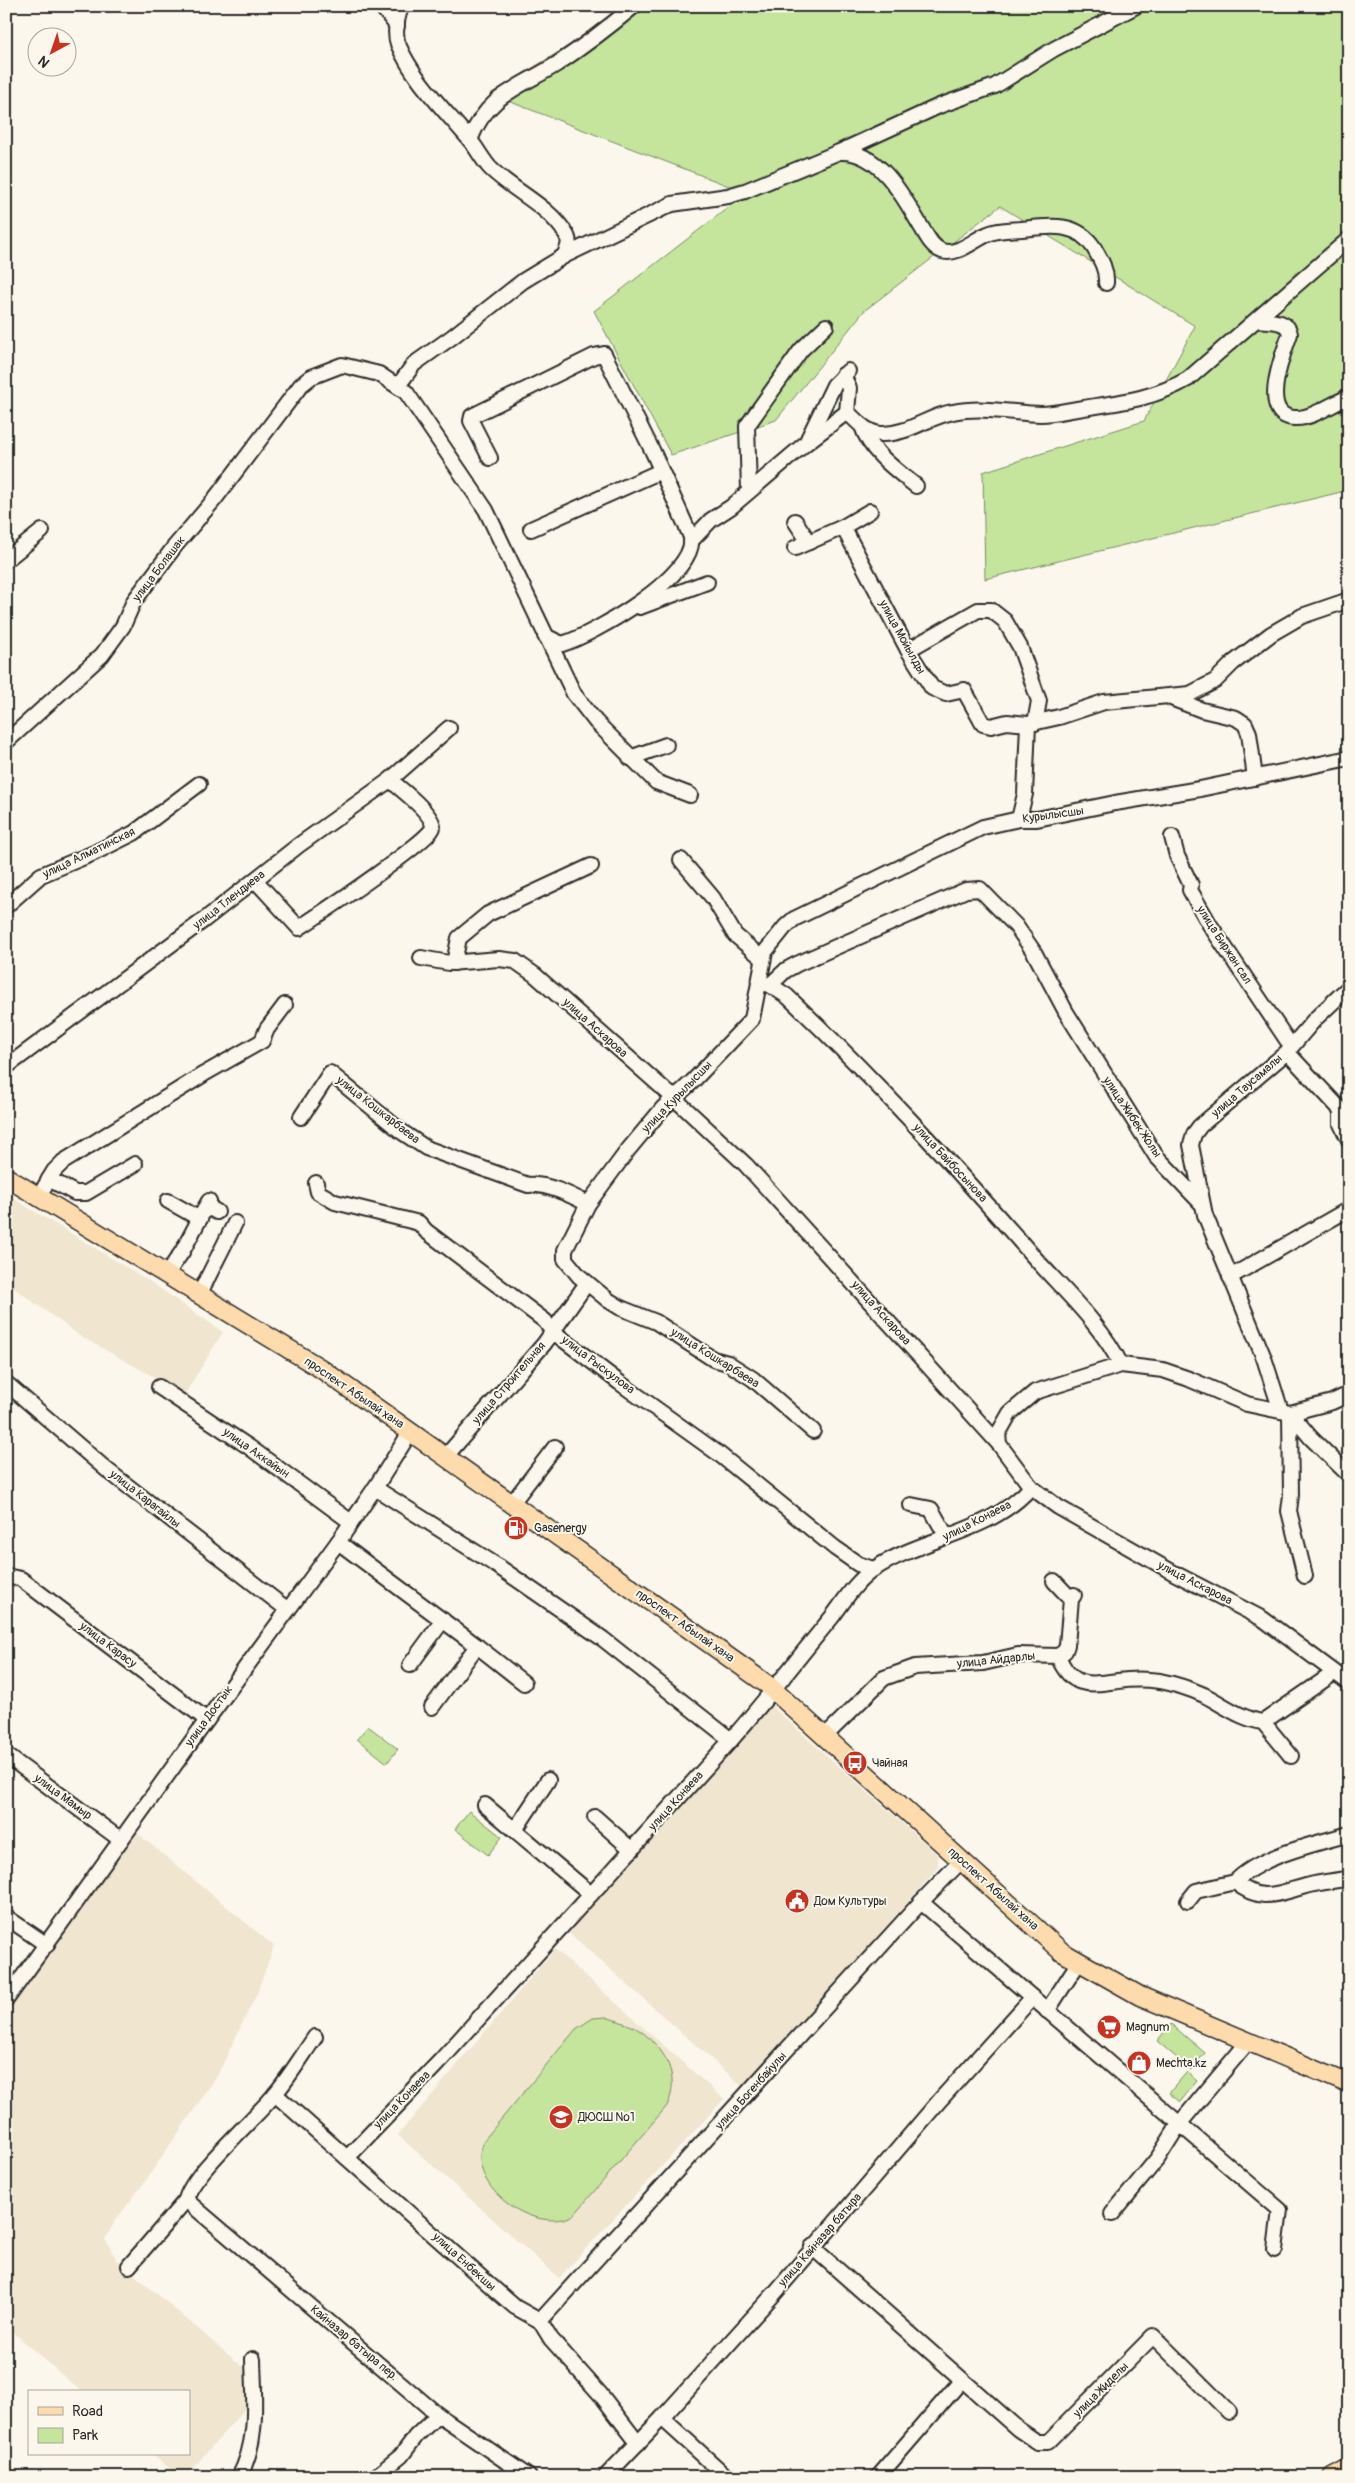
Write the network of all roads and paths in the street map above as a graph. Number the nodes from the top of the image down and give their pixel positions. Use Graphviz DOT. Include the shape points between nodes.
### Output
graph roads {
  1 [pos="381,6"];
  2 [pos="402,6"];
  3 [pos="634,6"];
  4 [pos="1136,6"];
  5 [pos="397,26"];
  6 [pos="470,140"];
  7 [pos="840,152"];
  8 [pos="1349,239"];
  9 [pos="564,256"];
  10 [pos="1106,284"];
  11 [pos="1257,320"];
  12 [pos="826,326"];
  13 [pos="398,386"];
  14 [pos="1349,397"];
  15 [pos="847,412"];
  16 [pos="862,426"];
  17 [pos="806,443"];
  18 [pos="490,458"];
  19 [pos="662,471"];
  20 [pos="916,486"];
  21 [pos="749,490"];
  22 [pos="870,512"];
  23 [pos="795,521"];
  24 [pos="843,527"];
  25 [pos="531,529"];
  26 [pos="42,531"];
  27 [pos="691,540"];
  28 [pos="809,542"];
  29 [pos="796,548"];
  30 [pos="6,560"];
  31 [pos="706,582"];
  32 [pos="1349,600"];
  33 [pos="627,612"];
  34 [pos="545,636"];
  35 [pos="908,650"];
  36 [pos="1170,697"];
  37 [pos="1032,723"];
  38 [pos="449,728"];
  39 [pos="6,742"];
  40 [pos="666,745"];
  41 [pos="630,758"];
  42 [pos="1349,758"];
  43 [pos="1255,778"];
  44 [pos="390,780"];
  45 [pos="199,784"];
  46 [pos="690,795"];
  47 [pos="1019,819"];
  48 [pos="1172,837"];
  49 [pos="681,860"];
  50 [pos="591,866"];
  51 [pos="255,880"];
  52 [pos="6,906"];
  53 [pos="779,933"];
  54 [pos="422,958"];
  55 [pos="763,958"];
  56 [pos="454,963"];
  57 [pos="762,987"];
  58 [pos="1349,987"];
  59 [pos="285,1005"];
  60 [pos="1289,1049"];
  61 [pos="6,1067"];
  62 [pos="674,1098"];
  63 [pos="1345,1108"];
  64 [pos="302,1117"];
  65 [pos="1349,1140"];
  66 [pos="136,1164"];
  67 [pos="6,1177"];
  68 [pos="49,1179"];
  69 [pos="316,1184"];
  70 [pos="38,1198"];
  71 [pos="168,1201"];
  72 [pos="588,1204"];
  73 [pos="1202,1204"];
  74 [pos="211,1206"];
  75 [pos="1349,1209"];
  76 [pos="200,1219"];
  77 [pos="235,1223"];
  78 [pos="565,1259"];
  79 [pos="166,1275"];
  80 [pos="1230,1278"];
  81 [pos="587,1283"];
  82 [pos="199,1295"];
  83 [pos="552,1331"];
  84 [pos="1121,1365"];
  85 [pos="6,1383"];
  86 [pos="159,1387"];
  87 [pos="1349,1394"];
  88 [pos="1286,1412"];
  89 [pos="411,1431"];
  90 [pos="813,1431"];
  91 [pos="999,1444"];
  92 [pos="555,1446"];
  93 [pos="446,1456"];
  94 [pos="1349,1475"];
  95 [pos="1031,1487"];
  96 [pos="375,1488"];
  97 [pos="512,1503"];
  98 [pos="911,1504"];
  99 [pos="351,1522"];
  100 [pos="947,1537"];
  101 [pos="338,1542"];
  102 [pos="873,1569"];
  103 [pos="6,1576"];
  104 [pos="1305,1576"];
  105 [pos="1054,1581"];
  106 [pos="288,1610"];
  107 [pos="443,1620"];
  108 [pos="477,1646"];
  109 [pos="1058,1656"];
  110 [pos="410,1665"];
  111 [pos="1334,1673"];
  112 [pos="524,1683"];
  113 [pos="1349,1683"];
  114 [pos="774,1690"];
  115 [pos="432,1707"];
  116 [pos="207,1720"];
  117 [pos="1263,1722"];
  118 [pos="825,1736"];
  119 [pos="731,1740"];
  120 [pos="6,1754"];
  121 [pos="1291,1756"];
  122 [pos="548,1780"];
  123 [pos="485,1805"];
  124 [pos="595,1817"];
  125 [pos="515,1830"];
  126 [pos="1349,1834"];
  127 [pos="121,1840"];
  128 [pos="632,1850"];
  129 [pos="962,1861"];
  130 [pos="1349,1878"];
  131 [pos="1235,1882"];
  132 [pos="591,1894"];
  133 [pos="1188,1901"];
  134 [pos="921,1902"];
  135 [pos="6,1917"];
  136 [pos="47,1945"];
  137 [pos="1079,1962"];
  138 [pos="1032,1998"];
  139 [pos="6,2000"];
  140 [pos="1047,2011"];
  141 [pos="315,2037"];
  142 [pos="1248,2042"];
  143 [pos="1349,2084"];
  144 [pos="275,2094"];
  145 [pos="1180,2123"];
  146 [pos="348,2158"];
  147 [pos="186,2200"];
  148 [pos="1112,2214"];
  149 [pos="812,2246"];
  150 [pos="1275,2250"];
  151 [pos="129,2266"];
  152 [pos="540,2321"];
  153 [pos="253,2359"];
  154 [pos="962,2381"];
  155 [pos="1229,2412"];
  156 [pos="438,2415"];
  157 [pos="662,2418"];
  158 [pos="638,2443"];
  159 [pos="1349,2468"];
  160 [pos="239,2477"];
  161 [pos="374,2477"];
  162 [pos="529,2477"];
  163 [pos="604,2477"];
  164 [pos="727,2477"];
  165 [pos="878,2477"];
  166 [pos="1332,2477"];
  1 -- 5 [label="street"];
  2 -- 5 [label="street"];
  3 -- 6 [label="street" via="595,38 492,104 478,120"];
  4 -- 7 [label="street" via="1054,49 995,86 939,106"];
  5 -- 6 [label="street" via="397,42 414,73"];
  6 -- 9 [label="street" via="490,168 517,192 550,214 567,236 569,246"];
  7 -- 9 [label="street" via="728,196 672,204"];
  7 -- 10 [label="street" via="860,154 881,169 928,240 942,251 953,251 1000,230 1050,225 1071,228 1091,245 1107,274"];
  8 -- 11 [label="street"];
  9 -- 13 [label="street" via="522,281 452,338 414,364"];
  11 -- 14 [label="street" via="1282,322 1289,330 1274,396 1275,404 1286,416 1309,415"];
  11 -- 16 [label="street" via="1188,379 1152,396 1043,414 954,412 935,416 899,432 881,434"];
  12 -- 21 [label="street" via="801,350 747,426"];
  13 -- 34 [label="street" via="430,425 486,510"];
  13 -- 39 [label="street, улица Болашак" via="379,374 342,365 311,376 300,384 134,601 123,626 102,655"];
  15 -- 16 [label="street"];
  15 -- 17 [label="street"];
  15 -- 17 [label="street" via="849,388 846,373 834,385"];
  16 -- 20 [label="street" via="873,446"];
  17 -- 21 [label="street"];
  18 -- 19 [label="street" via="471,421 472,416 604,354"];
  19 -- 25 [label="street"];
  19 -- 27 [label="street"];
  21 -- 27 [label="street"];
  22 -- 24 [label="street"];
  23 -- 28 [label="street"];
  24 -- 28 [label="street"];
  24 -- 35 [label="street, улица Мойылды"];
  26 -- 30 [label="street"];
  27 -- 33 [label="street" via="684,562"];
  28 -- 29 [label="street"];
  31 -- 33 [label="street"];
  32 -- 36 [label="street" via="1302,616 1271,634 1215,681 1190,694"];
  33 -- 34 [label="street" via="581,638 562,644"];
  34 -- 41 [label="street" via="574,694"];
  35 -- 37 [label="street, улица Мойылды" via="932,688 946,694 964,690 983,724"];
  35 -- 37 [label="street" via="978,610 991,610 1004,621 1020,647 1039,701"];
  36 -- 37 [label="street" via="1104,702"];
  36 -- 43 [label="street" via="1202,710 1236,718 1245,724"];
  37 -- 47 [label="street" via="1025,794"];
  38 -- 44 [label="street, улица Тлендиева"];
  40 -- 41 [label="street"];
  41 -- 46 [label="street" via="656,782"];
  42 -- 43 [label="street, Курылысшы"];
  43 -- 47 [label="street, Курылысшы" via="1038,819"];
  44 -- 51 [label="street, улица Тлендиева"];
  44 -- 51 [label="street" via="420,807 432,824 430,835 406,854 299,928"];
  45 -- 52 [label="street, улица Алматинская" via="134,833 41,875"];
  47 -- 53 [label="street, Курылысшы" via="984,827 936,849 794,920"];
  48 -- 60 [label="street, улица Биржан сал" via="1191,885 1190,890"];
  49 -- 55 [label="street" via="713,898 735,934"];
  50 -- 56 [label="street" via="488,914 459,938"];
  51 -- 61 [label="street, улица Тлендиева"];
  53 -- 55 [label="street, улица Курылысшы"];
  54 -- 56 [label="street, улица Аскарова"];
  55 -- 57 [label="street, улица Курылысшы"];
  56 -- 62 [label="street, улица Аскарова" via="499,958 515,961"];
  57 -- 62 [label="street, улица Курылысшы" via="752,1019"];
  57 -- 73 [label="street, улица Жибек Жолы" via="796,964 966,890 980,889 1016,926 1034,952 1066,1012 1156,1156"];
  57 -- 84 [label="street, улица Байбосынова" via="787,996 969,1182 1082,1310 1115,1352"];
  58 -- 60 [label="street, улица Таусамалы"];
  59 -- 68 [label="street" via="262,1041 63,1162"];
  60 -- 63 [label="street, улица Биржан сал"];
  60 -- 73 [label="street, улица Таусамалы" via="1194,1134 1190,1145"];
  62 -- 72 [label="street, улица Курылысшы" via="643,1132"];
  62 -- 91 [label="street, улица Аскарова" via="746,1165 795,1217"];
  63 -- 65 [label="street, улица Биржан сал" via="1341,1124"];
  64 -- 72 [label="street, улица Кошкарбаева" via="330,1073 426,1148 528,1185 535,1184 571,1195"];
  66 -- 68 [label="street" via="86,1193 76,1193"];
  67 -- 70 [label="main road, проспект Абылай хана"];
  68 -- 70 [label="street"];
  69 -- 83 [label="street, улица Рыскулова" via="318,1192 335,1202 419,1223 545,1321"];
  70 -- 79 [label="main road, проспект Абылай хана"];
  71 -- 76 [label="street"];
  72 -- 78 [label="street, улица Курылысшы" via="565,1250"];
  73 -- 80 [label="street, улица Жибек Жолы"];
  74 -- 76 [label="street"];
  75 -- 80 [label="street"];
  76 -- 79 [label="street"];
  77 -- 82 [label="street"];
  78 -- 81 [label="street, улица Кошкарбаева"];
  79 -- 82 [label="main road, проспект Абылай хана"];
  80 -- 88 [label="street, улица Жибек Жолы"];
  81 -- 83 [label="street, улица Строительная"];
  81 -- 90 [label="street, улица Кошкарбаева" via="622,1308 656,1322 713,1359 728,1363 753,1379"];
  82 -- 89 [label="main road, проспект Абылай хана" via="320,1368"];
  83 -- 93 [label="street, улица Строительная"];
  83 -- 102 [label="street, улица Рыскулова" via="719,1454 835,1548 858,1564"];
  84 -- 88 [label="street" via="1163,1370 1248,1404"];
  84 -- 91 [label="street" via="1035,1392 1010,1412 998,1434"];
  85 -- 106 [label="street, улица Карагайлы" via="108,1470"];
  86 -- 99 [label="street, улица Аккайын" via="249,1447"];
  87 -- 88 [label="street" via="1332,1402"];
  88 -- 94 [label="street, улица Жибек Жолы"];
  88 -- 104 [label="street" via="1289,1511"];
  89 -- 93 [label="main road, проспект Абылай хана"];
  89 -- 96 [label="street, улица Достык"];
  91 -- 95 [label="street, улица Аскарова"];
  92 -- 97 [label="street"];
  93 -- 97 [label="main road, проспект Абылай хана"];
  95 -- 100 [label="street, улица Конаева" via="1003,1511"];
  95 -- 111 [label="street, улица Аскарова" via="1082,1522 1263,1619"];
  96 -- 99 [label="street, улица Достык"];
  96 -- 119 [label="street" via="603,1639"];
  97 -- 114 [label="main road, проспект Абылай хана"];
  98 -- 100 [label="street" via="931,1509"];
  99 -- 101 [label="street, улица Достык"];
  100 -- 102 [label="street, улица Конаева" via="905,1552"];
  101 -- 106 [label="street, улица Достык"];
  101 -- 107 [label="street"];
  102 -- 114 [label="street, улица Конаева" via="846,1597"];
  103 -- 116 [label="street, улица Карасу" via="21,1579"];
  105 -- 109 [label="street" via="1073,1597 1067,1645"];
  106 -- 116 [label="street, улица Достык"];
  107 -- 108 [label="street"];
  107 -- 110 [label="street"];
  108 -- 112 [label="street"];
  108 -- 115 [label="street"];
  109 -- 117 [label="street" via="1064,1671 1078,1681 1101,1684 1161,1682 1193,1690 1252,1721"];
  109 -- 118 [label="street, улица Айдарлы" via="1018,1655 983,1662 915,1667 884,1678"];
  111 -- 113 [label="street, улица Аскарова"];
  111 -- 117 [label="street"];
  114 -- 118 [label="main road, проспект Абылай хана"];
  114 -- 119 [label="street, улица Конаева"];
  116 -- 127 [label="street, улица Достык"];
  117 -- 121 [label="street"];
  118 -- 129 [label="main road, проспект Абылай хана"];
  119 -- 128 [label="street, улица Конаева"];
  120 -- 127 [label="street, улица Мамыр"];
  122 -- 125 [label="street"];
  123 -- 125 [label="street"];
  124 -- 128 [label="street"];
  125 -- 132 [label="street"];
  126 -- 131 [label="street" via="1259,1864"];
  127 -- 136 [label="street, улица Достык"];
  128 -- 132 [label="street, улица Конаева"];
  129 -- 134 [label="street, улица Богенбайулы"];
  129 -- 137 [label="main road, проспект Абылай хана" via="1062,1952"];
  130 -- 131 [label="street" via="1274,1896 1254,1894"];
  131 -- 133 [label="street" via="1196,1891"];
  132 -- 146 [label="street, улица Конаева"];
  134 -- 138 [label="street"];
  134 -- 152 [label="street, улица Богенбайулы"];
  135 -- 136 [label="street"];
  136 -- 139 [label="street, улица Достык"];
  137 -- 140 [label="street"];
  137 -- 142 [label="main road, проспект Абылай хана" via="1140,1996"];
  138 -- 140 [label="street"];
  138 -- 149 [label="street, улица Кайназар батыра"];
  140 -- 145 [label="street"];
  141 -- 144 [label="street"];
  142 -- 143 [label="main road, проспект Абылай хана"];
  142 -- 145 [label="street"];
  144 -- 146 [label="street, улица Енбекшы"];
  144 -- 147 [label="street" via="187,2191"];
  145 -- 148 [label="street" via="1158,2158"];
  145 -- 150 [label="street" via="1280,2210"];
  146 -- 152 [label="street, улица Енбекшы" via="515,2307"];
  147 -- 151 [label="street"];
  147 -- 156 [label="street, Кайназар батыра пер."];
  149 -- 154 [label="street, улица Жиделы"];
  149 -- 157 [label="street, улица Кайназар батыра" via="774,2294"];
  152 -- 158 [label="street, улица Енбекшы" via="551,2339"];
  153 -- 160 [label="street" via="255,2422 251,2446"];
  154 -- 155 [label="street, улица Жиделы" via="1028,2437 1037,2442 1048,2442 1152,2336"];
  154 -- 165 [label="street"];
  156 -- 161 [label="street" via="401,2456"];
  156 -- 162 [label="street, Кайназар батыра пер."];
  157 -- 158 [label="street, улица Кайназар батыра"];
  157 -- 164 [label="street"];
  158 -- 163 [label="street, улица Кайназар батыра"];
  159 -- 166 [label="main road"];
}
